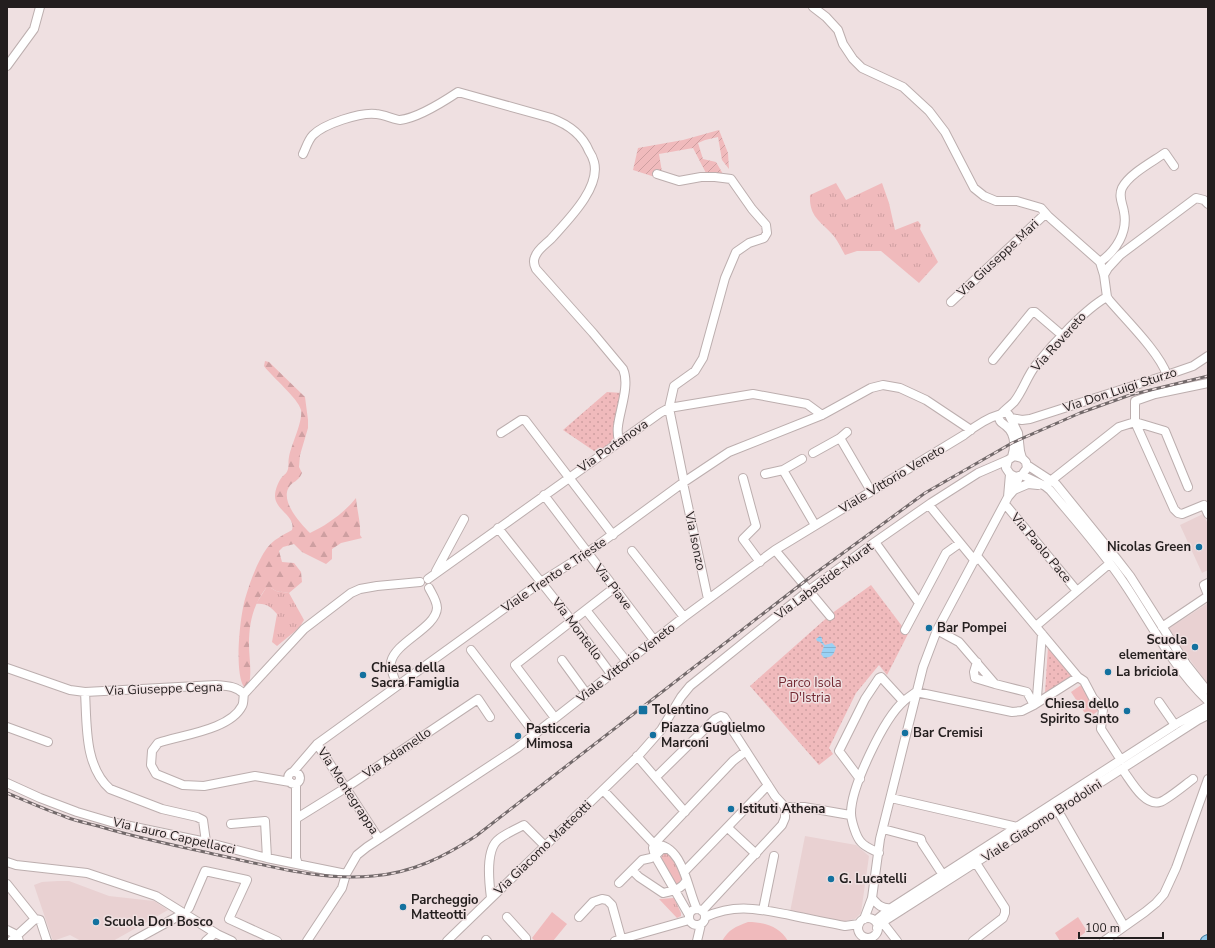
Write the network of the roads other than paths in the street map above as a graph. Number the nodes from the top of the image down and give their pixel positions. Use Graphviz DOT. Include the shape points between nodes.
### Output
graph roads {
  1 [pos="40,7"];
  2 [pos="812,7"];
  3 [pos="7,66"];
  4 [pos="303,154"];
  5 [pos="1174,166"];
  6 [pos="657,174"];
  7 [pos="1208,204"];
  8 [pos="1048,216"];
  9 [pos="1119,242"];
  10 [pos="1114,249"];
  11 [pos="1120,256"];
  12 [pos="1100,262"];
  13 [pos="1104,275"];
  14 [pos="1107,297"];
  15 [pos="951,302"];
  16 [pos="1063,336"];
  17 [pos="1208,356"];
  18 [pos="992,360"];
  19 [pos="1167,375"];
  20 [pos="1208,383"];
  21 [pos="670,408"];
  22 [pos="1002,413"];
  23 [pos="822,415"];
  24 [pos="1011,418"];
  25 [pos="1030,419"];
  26 [pos="983,422"];
  27 [pos="1135,422"];
  28 [pos="1001,423"];
  29 [pos="971,430"];
  30 [pos="847,432"];
  31 [pos="501,433"];
  32 [pos="1018,433"];
  33 [pos="840,438"];
  34 [pos="618,442"];
  35 [pos="813,453"];
  36 [pos="802,459"];
  37 [pos="1010,459"];
  38 [pos="1024,461"];
  39 [pos="994,466"];
  40 [pos="783,470"];
  41 [pos="1008,473"];
  42 [pos="765,474"];
  43 [pos="1021,476"];
  44 [pos="569,477"];
  45 [pos="743,478"];
  46 [pos="684,483"];
  47 [pos="1048,483"];
  48 [pos="1188,487"];
  49 [pos="1014,490"];
  50 [pos="871,491"];
  51 [pos="544,495"];
  52 [pos="1006,501"];
  53 [pos="929,505"];
  54 [pos="1208,514"];
  55 [pos="464,519"];
  56 [pos="815,525"];
  57 [pos="498,528"];
  58 [pos="613,535"];
  59 [pos="875,542"];
  60 [pos="960,543"];
  61 [pos="775,550"];
  62 [pos="632,551"];
  63 [pos="587,553"];
  64 [pos="976,559"];
  65 [pos="760,562"];
  66 [pos="1109,564"];
  67 [pos="431,576"];
  68 [pos="420,582"];
  69 [pos="541,582"];
  70 [pos="1208,582"];
  71 [pos="429,588"];
  72 [pos="614,588"];
  73 [pos="808,591"];
  74 [pos="1077,591"];
  75 [pos="1208,596"];
  76 [pos="708,599"];
  77 [pos="919,603"];
  78 [pos="1150,608"];
  79 [pos="586,610"];
  80 [pos="1143,612"];
  81 [pos="830,616"];
  82 [pos="684,617"];
  83 [pos="572,621"];
  84 [pos="1036,626"];
  85 [pos="1162,627"];
  86 [pos="904,630"];
  87 [pos="937,630"];
  88 [pos="1042,634"];
  89 [pos="654,640"];
  90 [pos="471,650"];
  91 [pos="562,660"];
  92 [pos="626,662"];
  93 [pos="977,662"];
  94 [pos="7,668"];
  95 [pos="611,674"];
  96 [pos="1078,677"];
  97 [pos="996,684"];
  98 [pos="397,686"];
  99 [pos="1208,690"];
  100 [pos="86,692"];
  101 [pos="916,692"];
  102 [pos="586,693"];
  103 [pos="244,694"];
  104 [pos="903,701"];
  105 [pos="1159,702"];
  106 [pos="1037,703"];
  107 [pos="1207,706"];
  108 [pos="490,717"];
  109 [pos="555,718"];
  110 [pos="1175,725"];
  111 [pos="7,727"];
  112 [pos="535,734"];
  113 [pos="48,742"];
  114 [pos="317,744"];
  115 [pos="746,751"];
  116 [pos="638,756"];
  117 [pos="1121,760"];
  118 [pos="1122,769"];
  119 [pos="294,777"];
  120 [pos="656,777"];
  121 [pos="860,779"];
  122 [pos="1193,779"];
  123 [pos="1208,779"];
  124 [pos="7,782"];
  125 [pos="768,785"];
  126 [pos="347,787"];
  127 [pos="603,790"];
  128 [pos="760,794"];
  129 [pos="776,796"];
  130 [pos="891,798"];
  131 [pos="785,807"];
  132 [pos="1058,811"];
  133 [pos="685,812"];
  134 [pos="850,815"];
  135 [pos="297,818"];
  136 [pos="232,824"];
  137 [pos="1018,827"];
  138 [pos="728,828"];
  139 [pos="883,830"];
  140 [pos="380,839"];
  141 [pos="206,842"];
  142 [pos="654,844"];
  143 [pos="545,846"];
  144 [pos="667,848"];
  145 [pos="879,853"];
  146 [pos="756,854"];
  147 [pos="655,856"];
  148 [pos="774,856"];
  149 [pos="267,858"];
  150 [pos="7,862"];
  151 [pos="976,863"];
  152 [pos="298,864"];
  153 [pos="632,870"];
  154 [pos="684,872"];
  155 [pos="346,874"];
  156 [pos="943,875"];
  157 [pos="686,881"];
  158 [pos="619,883"];
  159 [pos="7,884"];
  160 [pos="674,891"];
  161 [pos="491,898"];
  162 [pos="871,900"];
  163 [pos="891,908"];
  164 [pos="186,910"];
  165 [pos="763,910"];
  166 [pos="702,915"];
  167 [pos="579,916"];
  168 [pos="507,917"];
  169 [pos="35,919"];
  170 [pos="690,919"];
  171 [pos="1124,926"];
  172 [pos="869,929"];
  173 [pos="7,930"];
  174 [pos="215,933"];
  175 [pos="18,938"];
  176 [pos="697,939"];
  177 [pos="619,940"];
  178 [pos="11,941"];
  179 [pos="47,941"];
  180 [pos="133,941"];
  181 [pos="206,941"];
  182 [pos="232,941"];
  183 [pos="276,941"];
  184 [pos="307,941"];
  185 [pos="447,941"];
  186 [pos="526,941"];
  187 [pos="897,941"];
  188 [pos="973,941"];
  189 [pos="1104,941"];
  1 -- 3 [label="street" via="34,29"];
  2 -- 8 [label="street" via="838,30 843,44 862,68 903,87 929,111 945,132 974,188 996,201 1017,201 1041,208"];
  4 -- 34 [label="street" via="312,136 329,125 368,113 390,116 398,120 433,108 458,92 560,121 576,132 586,144 594,162 591,189 567,222 536,254 534,264 626,375"];
  5 -- 9 [label="street" via="1165,153 1133,175 1123,187 1120,194 1125,219"];
  6 -- 21 [label="street" via="680,181 701,177 731,179 766,225 767,232 764,238 749,243 736,252 725,278 704,358 695,371 674,386"];
  7 -- 11 [label="street" via="1196,198"];
  8 -- 12 [label="street, Via Giuseppe Mari"];
  8 -- 15 [label="street, Via Giuseppe Mari" via="1043,216"];
  9 -- 10 [label="street"];
  9 -- 11 [label="street"];
  10 -- 11 [label="street" via="1115,254"];
  10 -- 12 [label="street"];
  11 -- 13 [label="street"];
  12 -- 13 [label="street"];
  13 -- 14 [label="street"];
  14 -- 16 [label="street, Via Rovereto" via="1084,314"];
  14 -- 19 [label="street" via="1145,341"];
  16 -- 18 [label="street" via="1032,312"];
  16 -- 22 [label="street, Via Rovereto" via="1036,365 1014,401"];
  17 -- 19 [label="street, Via Don Luigi Sturzo" via="1193,366"];
  19 -- 25 [label="street, Via Don Luigi Sturzo"];
  20 -- 27 [label="street" via="1155,394 1135,402"];
  21 -- 23 [label="street, Via Portanova" via="753,394 807,404"];
  21 -- 34 [label="street, Via Portanova"];
  21 -- 46 [label="street, Via Isonzo"];
  22 -- 24 [label="street" via="1007,412"];
  22 -- 26 [label="street, Viale Vittorio Veneto"];
  22 -- 28 [label="street" via="999,418"];
  23 -- 29 [label="street, Viale Trento e Trieste" via="870,388 883,385 900,388 926,400"];
  23 -- 46 [label="street, Viale Trento e Trieste" via="729,452"];
  24 -- 25 [label="street, Via Don Luigi Sturzo"];
  24 -- 32 [label="street"];
  25 -- 32 [label="street"];
  26 -- 28 [label="street"];
  26 -- 29 [label="street, Viale Vittorio Veneto"];
  27 -- 47 [label="street" via="1119,427"];
  27 -- 48 [label="street" via="1165,431"];
  27 -- 54 [label="street" via="1174,509 1178,514 1182,514 1204,505"];
  28 -- 37 [label="street" via="1010,430 1014,439"];
  29 -- 50 [label="street, Viale Vittorio Veneto"];
  30 -- 33 [label="street"];
  31 -- 44 [label="street" via="525,420"];
  32 -- 38 [label="street"];
  33 -- 35 [label="street"];
  33 -- 50 [label="street"];
  34 -- 44 [label="street, Via Portanova"];
  36 -- 40 [label="street"];
  37 -- 38 [label="street" via="1017,456"];
  37 -- 39 [label="street, Via Labastide-Murat"];
  37 -- 41 [label="street" via="1006,465"];
  38 -- 43 [label="street" via="1026,471"];
  38 -- 47 [label="street"];
  39 -- 41 [label="street"];
  39 -- 53 [label="street, Via Labastide-Murat" via="978,473"];
  40 -- 42 [label="street"];
  40 -- 56 [label="street"];
  41 -- 43 [label="street" via="1016,477"];
  41 -- 52 [label="street"];
  43 -- 47 [label="street"];
  43 -- 49 [label="street"];
  44 -- 51 [label="street, Via Portanova"];
  44 -- 58 [label="street"];
  45 -- 65 [label="street" via="756,526 743,539"];
  46 -- 58 [label="street, Viale Trento e Trieste"];
  46 -- 76 [label="street, Via Isonzo"];
  47 -- 49 [label="street" via="1028,484"];
  47 -- 66 [label="street" via="1050,490"];
  47 -- 78 [label="street" via="1056,484 1130,576"];
  49 -- 52 [label="street"];
  50 -- 56 [label="street, Viale Vittorio Veneto"];
  51 -- 57 [label="street, Via Portanova"];
  51 -- 63 [label="street, Via Piave"];
  52 -- 64 [label="street"];
  52 -- 74 [label="street, Via Paolo Pace"];
  53 -- 59 [label="street, Via Labastide-Murat"];
  53 -- 60 [label="street"];
  55 -- 67 [label="street"];
  56 -- 61 [label="street, Viale Vittorio Veneto"];
  57 -- 67 [label="street, Via Portanova"];
  57 -- 69 [label="street, Via Montello"];
  58 -- 63 [label="street, Viale Trento e Trieste"];
  59 -- 73 [label="street, Via Labastide-Murat"];
  59 -- 77 [label="street"];
  60 -- 64 [label="street"];
  60 -- 77 [label="street" via="946,553"];
  61 -- 65 [label="street, Viale Vittorio Veneto"];
  61 -- 73 [label="street"];
  62 -- 82 [label="street"];
  63 -- 69 [label="street, Viale Trento e Trieste"];
  63 -- 72 [label="street, Via Piave"];
  64 -- 84 [label="street"];
  64 -- 87 [label="street"];
  65 -- 76 [label="street, Viale Vittorio Veneto"];
  66 -- 74 [label="street"];
  66 -- 80 [label="street"];
  67 -- 68 [label="street, Via Portanova" via="423,578"];
  67 -- 71 [label="street"];
  68 -- 71 [label="street" via="421,586"];
  68 -- 103 [label="street" via="377,586 351,593 304,629"];
  69 -- 83 [label="street, Via Montello"];
  69 -- 98 [label="street, Viale Trento e Trieste"];
  70 -- 75 [label="street" via="1204,584"];
  71 -- 98 [label="street" via="437,607 435,615 398,650 393,658 392,673"];
  72 -- 79 [label="street"];
  72 -- 89 [label="street, Via Piave"];
  73 -- 81 [label="street"];
  73 -- 116 [label="street, Via Labastide-Murat" via="690,686 661,730"];
  74 -- 84 [label="street"];
  75 -- 85 [label="street"];
  76 -- 82 [label="street, Viale Vittorio Veneto"];
  77 -- 86 [label="street"];
  78 -- 80 [label="street"];
  78 -- 85 [label="street"];
  79 -- 83 [label="street"];
  79 -- 92 [label="street"];
  80 -- 107 [label="street"];
  82 -- 89 [label="street, Viale Vittorio Veneto"];
  83 -- 95 [label="street, Via Montello"];
  83 -- 109 [label="street" via="516,665"];
  84 -- 88 [label="street"];
  85 -- 99 [label="street" via="1186,664"];
  87 -- 93 [label="street" via="959,642"];
  87 -- 101 [label="street" via="922,667"];
  88 -- 96 [label="street"];
  88 -- 106 [label="street"];
  89 -- 92 [label="street, Viale Vittorio Veneto"];
  90 -- 112 [label="street"];
  91 -- 102 [label="street"];
  92 -- 95 [label="street, Viale Vittorio Veneto"];
  93 -- 97 [label="street"];
  93 -- 97 [label="street" via="975,678"];
  94 -- 100 [label="street, Via Giuseppe Cegna" via="70,690"];
  95 -- 102 [label="street, Viale Vittorio Veneto"];
  96 -- 106 [label="street"];
  96 -- 117 [label="street" via="1084,681 1093,698 1103,709 1101,729"];
  97 -- 106 [label="street" via="1027,692"];
  98 -- 114 [label="street, Viale Trento e Trieste"];
  100 -- 103 [label="street, Via Giuseppe Cegna" via="216,685 239,689"];
  100 -- 141 [label="street" via="89,752 103,783 110,790 162,809 203,820"];
  101 -- 104 [label="street"];
  101 -- 106 [label="street" via="1004,711 1022,711"];
  101 -- 130 [label="street"];
  102 -- 109 [label="street, Viale Vittorio Veneto"];
  103 -- 119 [label="street" via="243,705 239,711 220,726 158,743 152,751 151,765 156,774 183,785 204,786 255,776"];
  104 -- 121 [label="street" via="885,726"];
  104 -- 121 [label="street" via="881,677 865,699 839,751"];
  105 -- 110 [label="street"];
  107 -- 110 [label="street, Viale Giacomo Brodolini"];
  107 -- 118 [label="street, Viale Giacomo Brodolini" via="1198,720"];
  108 -- 126 [label="street, Via Adamello" via="478,699"];
  109 -- 112 [label="street, Viale Vittorio Veneto"];
  110 -- 117 [label="street, Viale Giacomo Brodolini"];
  111 -- 113 [label="street"];
  112 -- 140 [label="street, Viale Vittorio Veneto"];
  114 -- 119 [label="street, Viale Trento e Trieste"];
  114 -- 126 [label="street, Via Montegrappa"];
  115 -- 120 [label="street" via="721,716 714,719"];
  115 -- 125 [label="street"];
  115 -- 133 [label="street"];
  116 -- 120 [label="street"];
  116 -- 127 [label="street, Via Giacomo Matteotti"];
  117 -- 137 [label="street, Viale Giacomo Brodolini"];
  118 -- 122 [label="street" via="1144,798 1152,803 1160,802"];
  118 -- 132 [label="street, Viale Giacomo Brodolini"];
  119 -- 135 [label="street"];
  120 -- 133 [label="street"];
  121 -- 134 [label="street" via="854,793"];
  123 -- 171 [label="street" via="1168,887 1156,903"];
  124 -- 141 [label="street, Via Lauro Cappellacci" via="77,812 111,822"];
  125 -- 128 [label="street"];
  125 -- 129 [label="street"];
  126 -- 135 [label="street, Via Adamello"];
  126 -- 140 [label="street, Via Montegrappa"];
  127 -- 142 [label="street"];
  127 -- 143 [label="street, Via Giacomo Matteotti"];
  128 -- 129 [label="street"];
  128 -- 138 [label="street"];
  129 -- 131 [label="street"];
  130 -- 137 [label="street"];
  130 -- 139 [label="street"];
  131 -- 134 [label="street" via="797,806"];
  131 -- 146 [label="street" via="784,822"];
  132 -- 151 [label="street, Viale Giacomo Brodolini"];
  132 -- 171 [label="street"];
  133 -- 142 [label="street"];
  134 -- 145 [label="street" via="860,841"];
  135 -- 152 [label="street"];
  136 -- 149 [label="street" via="265,821"];
  137 -- 156 [label="street, Viale Giacomo Brodolini"];
  138 -- 146 [label="street"];
  138 -- 154 [label="street"];
  139 -- 145 [label="street"];
  139 -- 156 [label="street" via="921,839"];
  140 -- 155 [label="street, Viale Vittorio Veneto" via="357,855"];
  141 -- 149 [label="street, Via Lauro Cappellacci"];
  142 -- 144 [label="street"];
  142 -- 147 [label="street"];
  143 -- 161 [label="street, Via Giacomo Matteotti"];
  143 -- 161 [label="street" via="524,825 499,839 493,846 490,857"];
  144 -- 147 [label="street"];
  144 -- 154 [label="street" via="676,856"];
  145 -- 162 [label="street"];
  146 -- 166 [label="street"];
  147 -- 153 [label="street" via="642,860"];
  147 -- 160 [label="street"];
  148 -- 165 [label="street"];
  149 -- 152 [label="street, Via Lauro Cappellacci"];
  150 -- 164 [label="street" via="88,873 156,896"];
  151 -- 172 [label="street, Viale Giacomo Brodolini"];
  151 -- 188 [label="street" via="1005,908 1005,913 1003,918"];
  152 -- 155 [label="street, Via Lauro Cappellacci"];
  153 -- 158 [label="street"];
  153 -- 160 [label="street" via="663,893"];
  154 -- 157 [label="street"];
  155 -- 184 [label="street, Viale Vittorio Veneto" via="342,888"];
  156 -- 163 [label="street, Viale Giacomo Brodolini"];
  157 -- 160 [label="street"];
  157 -- 166 [label="street"];
  159 -- 169 [label="street"];
  160 -- 170 [label="street"];
  161 -- 185 [label="street, Via Giacomo Matteotti"];
  162 -- 163 [label="street" via="885,908"];
  162 -- 172 [label="street"];
  163 -- 172 [label="street, Viale Giacomo Brodolini"];
  164 -- 174 [label="street"];
  164 -- 180 [label="street"];
  164 -- 183 [label="street" via="205,871 247,880 229,919"];
  165 -- 166 [label="street" via="735,908"];
  165 -- 172 [label="street"];
  166 -- 170 [label="street" via="693,910"];
  166 -- 170 [label="street" via="697,925"];
  166 -- 176 [label="street"];
  167 -- 177 [label="street" via="593,902 606,900 612,905"];
  168 -- 186 [label="street"];
  169 -- 175 [label="street"];
  169 -- 179 [label="street" via="40,920"];
  170 -- 176 [label="street"];
  170 -- 177 [label="street"];
  171 -- 189 [label="street"];
  172 -- 187 [label="street"];
  173 -- 175 [label="street"];
  174 -- 181 [label="street"];
  174 -- 182 [label="street"];
  175 -- 178 [label="street"];
}
